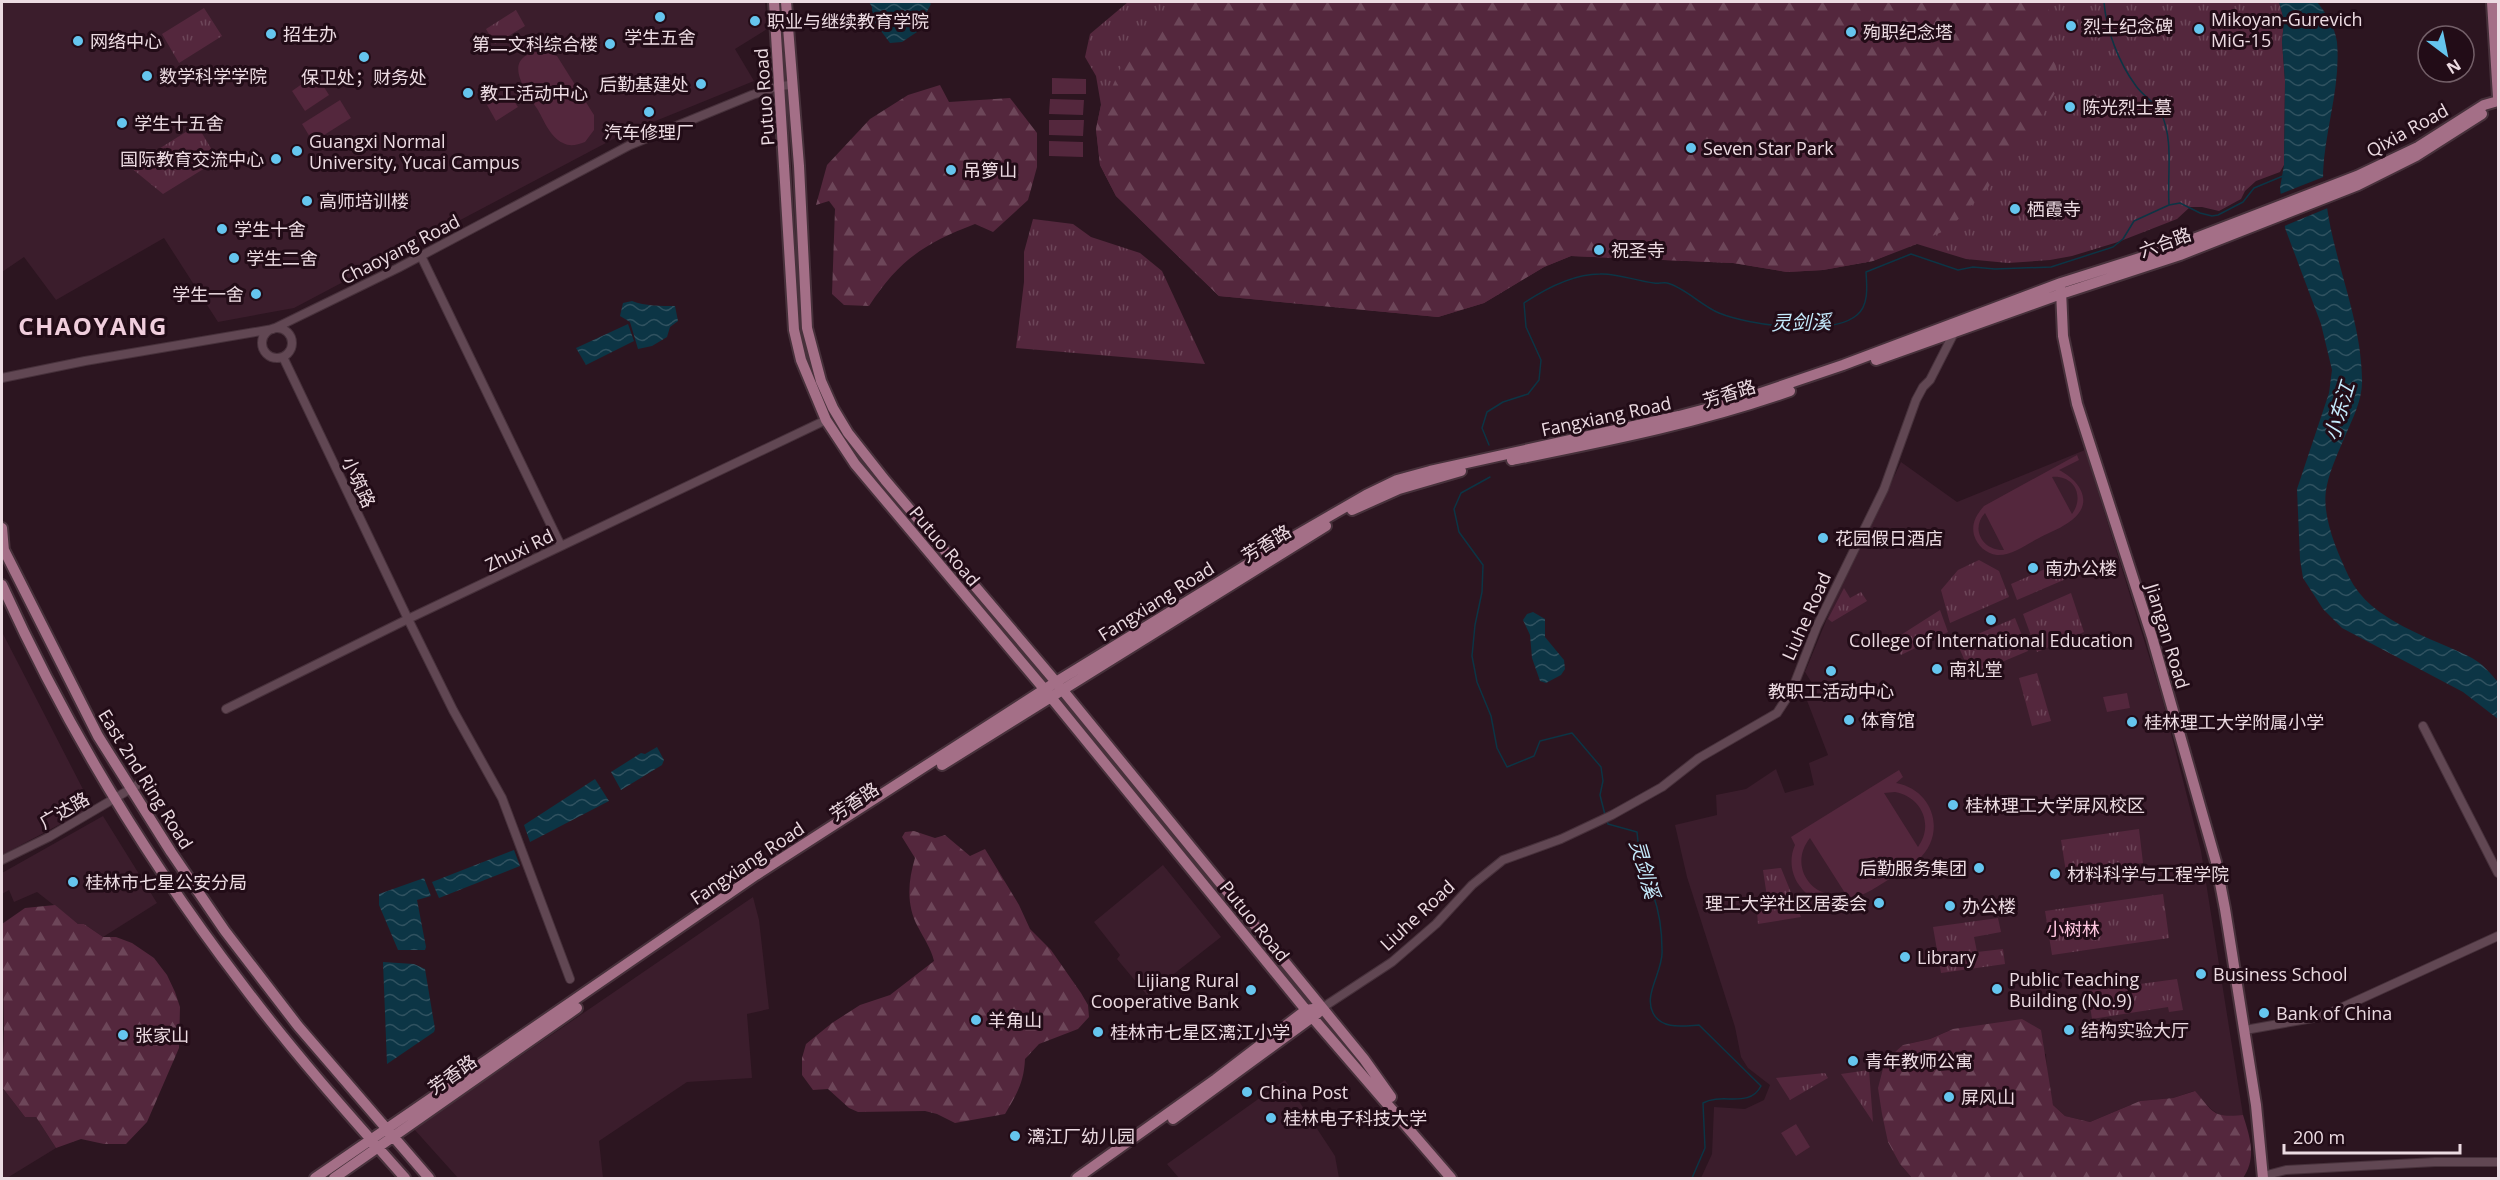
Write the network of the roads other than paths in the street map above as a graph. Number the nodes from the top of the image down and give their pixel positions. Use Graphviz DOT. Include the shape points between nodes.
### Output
graph roads {
  1 [pos="774,2"];
  2 [pos="786,2"];
  3 [pos="2492,2"];
  4 [pos="2498,2"];
  5 [pos="2499,13"];
  6 [pos="791,85"];
  7 [pos="779,86"];
  8 [pos="2499,99"];
  9 [pos="2499,107"];
  10 [pos="2332,190"];
  11 [pos="421,256"];
  12 [pos="2061,289"];
  13 [pos="273,328"];
  14 [pos="1956,328"];
  15 [pos="283,357"];
  16 [pos="2,378"];
  17 [pos="826,420"];
  18 [pos="2,528"];
  19 [pos="561,546"];
  20 [pos="3,548"];
  21 [pos="2,585"];
  22 [pos="408,619"];
  23 [pos="1059,686"];
  24 [pos="1048,694"];
  25 [pos="226,709"];
  26 [pos="2423,726"];
  27 [pos="135,787"];
  28 [pos="115,799"];
  29 [pos="2,861"];
  30 [pos="2499,873"];
  31 [pos="2499,936"];
  32 [pos="570,979"];
  33 [pos="1322,1008"];
  34 [pos="1310,1014"];
  35 [pos="2245,1030"];
  36 [pos="388,1133"];
  37 [pos="370,1146"];
  38 [pos="2499,1162"];
  39 [pos="2263,1177"];
  40 [pos="315,1179"];
  41 [pos="334,1179"];
  42 [pos="405,1179"];
  43 [pos="429,1179"];
  44 [pos="1077,1179"];
  45 [pos="1090,1179"];
  46 [pos="1451,1179"];
  47 [pos="1458,1179"];
  1 -- 7 [label="main road, Putuo Road"];
  2 -- 6 [label="main road, Putuo Road"];
  3 -- 8 [label="main road"];
  4 -- 5 [label="main road"];
  6 -- 7 [label="street, Chaoyang Road"];
  6 -- 23 [label="main road, Putuo Road" via="807,328 821,381 848,433"];
  7 -- 11 [label="street, Chaoyang Road" via="630,146"];
  7 -- 17 [label="main road, Putuo Road" via="794,330 807,377"];
  8 -- 10 [label="main road, Qixia Road" via="2418,147"];
  9 -- 10 [label="main road" via="2408,161 2367,181"];
  10 -- 12 [label="main road, 六合路"];
  11 -- 13 [label="street, Chaoyang Road"];
  11 -- 19 [label="street"];
  12 -- 14 [label="main road, 芳香路"];
  12 -- 35 [label="main road, Jiangan Road" via="2063,336 2077,404 2152,637 2210,838 2226,909"];
  13 -- 15 [label="street" via="287,332 292,340"];
  13 -- 15 [label="street" via="265,334 262,348 268,356"];
  13 -- 16 [label="street, Chaoyang Road"];
  14 -- 23 [label="main road, 芳香路" via="1732,411 1399,489 1354,509"];
  14 -- 33 [label="street, Liuhe Road" via="1916,400 1884,489 1777,713 1612,815 1503,860 1392,962"];
  15 -- 22 [label="street, 小筑路"];
  17 -- 19 [label="street, Zhuxi Rd"];
  17 -- 24 [label="main road, Putuo Road" via="855,464"];
  18 -- 20 [label="main road"];
  19 -- 22 [label="street, Zhuxi Rd"];
  20 -- 27 [label="main road, East 2nd Ring Road" via="78,699"];
  21 -- 28 [label="main road, East 2nd Ring Road" via="73,726"];
  22 -- 25 [label="street, Zhuxi Rd"];
  22 -- 32 [label="street, 小筑路" via="502,798"];
  23 -- 24 [label="main road, Fangxiang Road"];
  23 -- 33 [label="main road, Putuo Road"];
  24 -- 34 [label="main road, Putuo Road"];
  24 -- 36 [label="main road, Fangxiang Road" via="756,876"];
  26 -- 30 [label="street"];
  27 -- 28 [label="street, 广达路"];
  27 -- 36 [label="main road, East 2nd Ring Road" via="257,975"];
  28 -- 29 [label="street, 广达路"];
  28 -- 37 [label="main road, East 2nd Ring Road" via="210,941"];
  31 -- 35 [label="street" via="2332,1012"];
  33 -- 34 [label="main road"];
  33 -- 47 [label="main road, Putuo Road"];
  34 -- 44 [label="main road"];
  34 -- 45 [label="main road"];
  34 -- 46 [label="main road, Putuo Road"];
  35 -- 39 [label="main road, Jiangan Road"];
  36 -- 37 [label="main road, Fangxiang Road"];
  36 -- 43 [label="main road, East 2nd Ring Road"];
  37 -- 40 [label="main road"];
  37 -- 41 [label="main road"];
  37 -- 42 [label="main road, East 2nd Ring Road"];
  38 -- 39 [label="street" via="2286,1170"];
}
